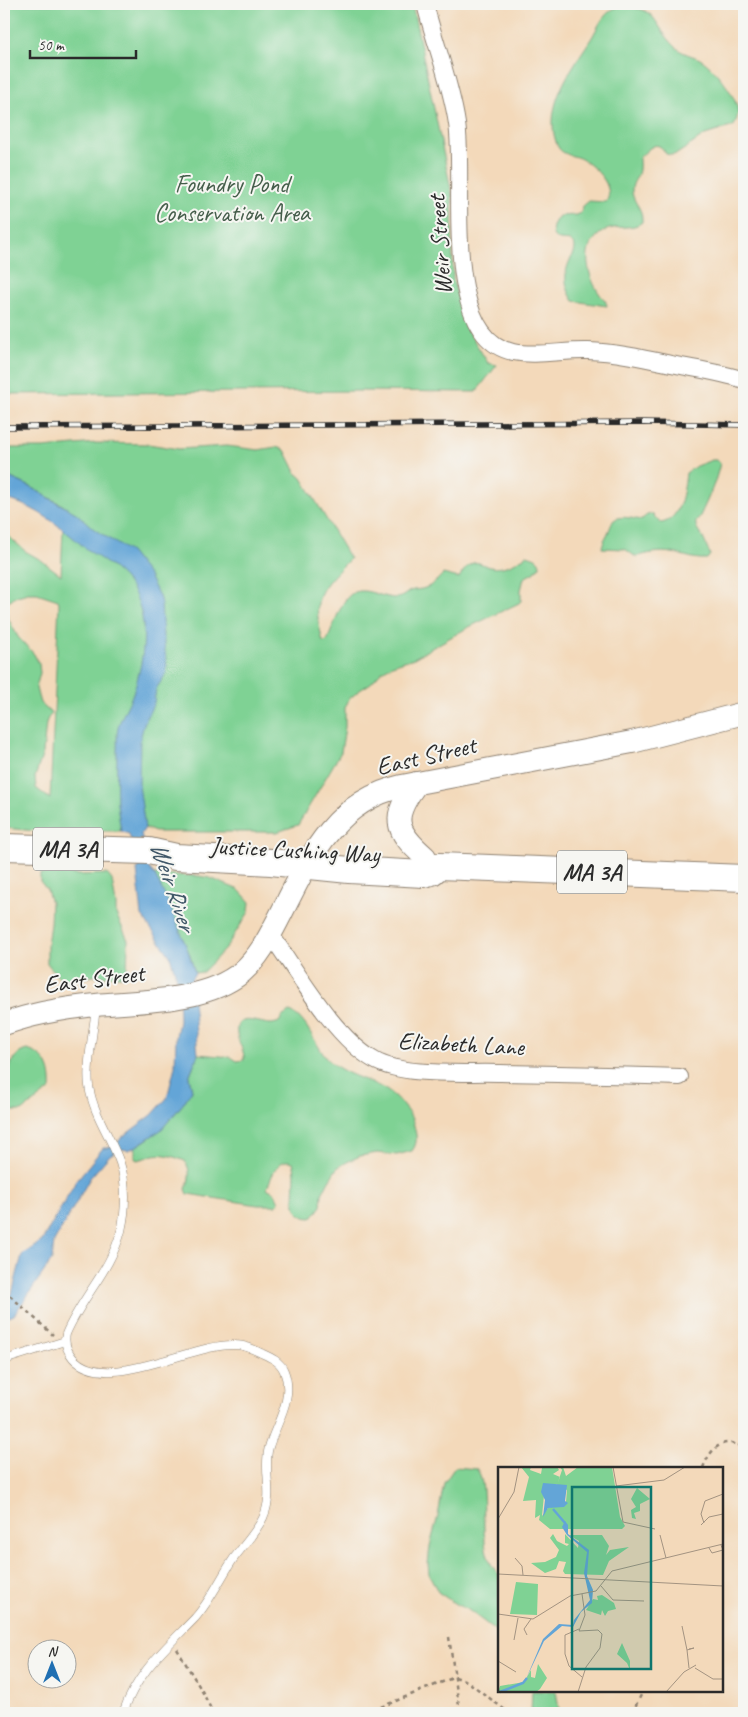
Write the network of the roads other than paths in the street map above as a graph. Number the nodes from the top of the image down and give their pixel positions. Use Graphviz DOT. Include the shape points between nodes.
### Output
graph roads {
  1 [pos="425,4"];
  2 [pos="744,380"];
  3 [pos="744,713"];
  4 [pos="417,783"];
  5 [pos="4,847"];
  6 [pos="311,858"];
  7 [pos="432,862"];
  8 [pos="744,878"];
  9 [pos="272,935"];
  10 [pos="96,1005"];
  11 [pos="4,1024"];
  12 [pos="680,1077"];
  13 [pos="65,1342"];
  14 [pos="4,1360"];
  15 [pos="123,1713"];
  1 -- 2 [label="street, Weir Street" via="457,123 461,261 468,302 482,331 495,344 512,352 608,353 725,373"];
  3 -- 4 [label="main road, East Street" via="632,742"];
  4 -- 6 [label="main road, East Street" via="381,792 357,804 331,829"];
  4 -- 7 [label="main road" via="403,804 400,826 406,838"];
  5 -- 6 [label="main road, Justice Cushing Way / MA 3A" via="140,850 178,844 272,845"];
  6 -- 7 [label="main road, Justice Cushing Way / MA 3A" via="349,870 424,874 432,872"];
  6 -- 9 [label="main road, East Street"];
  7 -- 8 [label="main road, Justice Cushing Way / MA 3A"];
  9 -- 10 [label="main road, East Street" via="242,972 216,988 184,996"];
  9 -- 12 [label="street, Elizabeth Lane" via="340,1029 362,1051 388,1066 432,1072"];
  10 -- 11 [label="main road, East Street" via="42,1012"];
  10 -- 13 [label="lane" via="88,1080 93,1104 120,1163 124,1209 121,1230 107,1267 70,1326"];
  13 -- 14 [label="lane"];
  13 -- 15 [label="lane" via="78,1363 95,1371 122,1371 216,1346 237,1345 272,1358 285,1373 285,1402 268,1453 269,1493 262,1519 200,1611 146,1670"];
}
